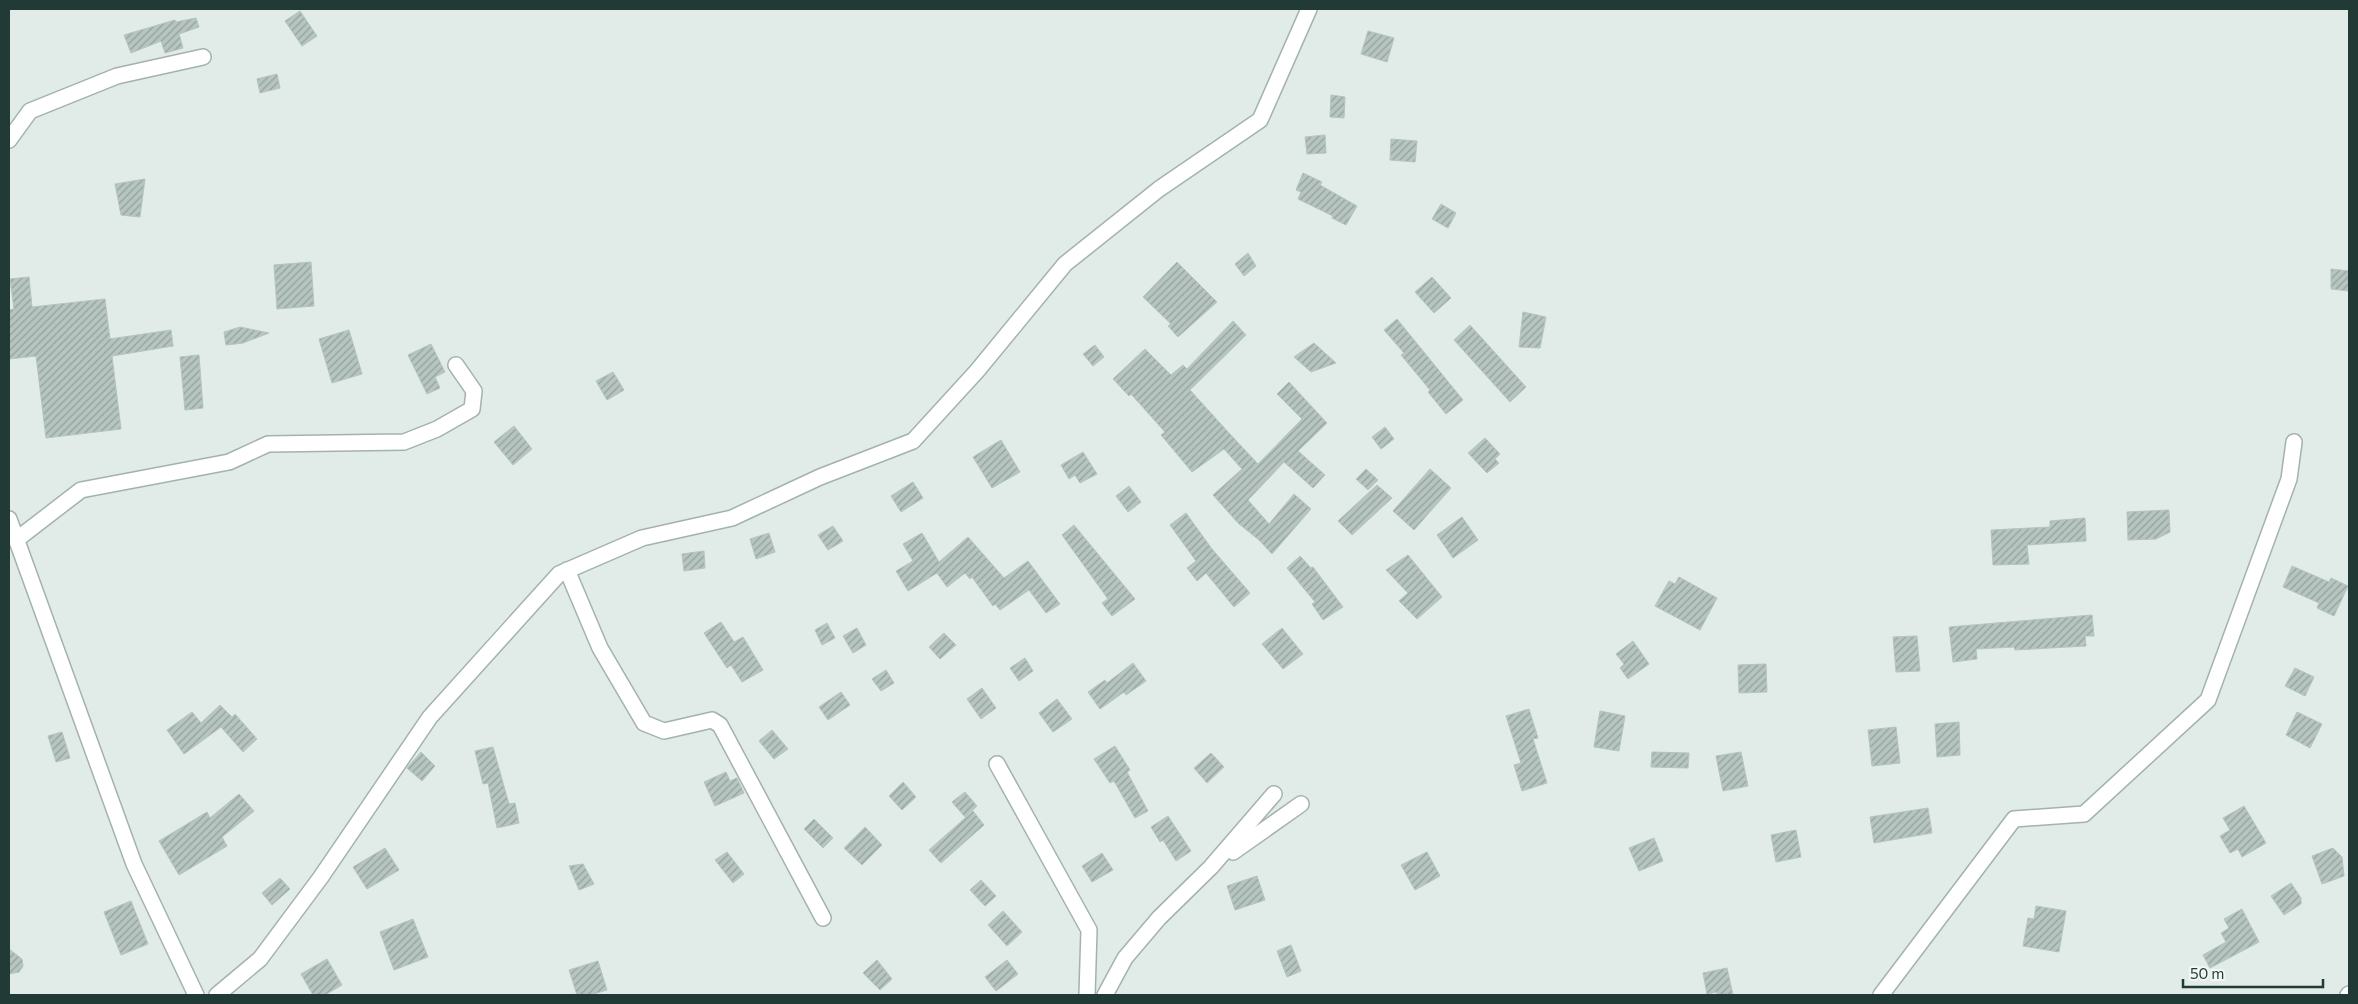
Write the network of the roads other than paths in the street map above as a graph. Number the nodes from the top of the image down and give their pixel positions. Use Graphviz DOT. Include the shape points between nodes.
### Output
graph roads {
  1 [pos="1309,9"];
  2 [pos="203,56"];
  3 [pos="9,140"];
  4 [pos="456,365"];
  5 [pos="2294,442"];
  6 [pos="9,519"];
  7 [pos="16,540"];
  8 [pos="567,570"];
  9 [pos="997,764"];
  10 [pos="1274,794"];
  11 [pos="1301,804"];
  12 [pos="1211,867"];
  13 [pos="823,918"];
  14 [pos="196,995"];
  15 [pos="217,995"];
  16 [pos="1087,995"];
  17 [pos="1105,995"];
  18 [pos="1881,995"];
  1 -- 8 [label="street" via="1260,120 1159,189 1065,264 978,371 913,441 820,477 732,518 642,538"];
  2 -- 3 [label="street" via="117,76 30,111"];
  4 -- 7 [label="street" via="474,391 472,409 437,429 404,442 268,444 229,462 81,490"];
  5 -- 18 [label="street" via="2289,479 2208,700 2084,814 2014,818"];
  6 -- 7 [label="street"];
  7 -- 14 [label="street" via="134,864"];
  8 -- 13 [label="street" via="600,648 644,723 664,731 712,720 720,725"];
  8 -- 15 [label="street" via="430,717 322,877 260,959"];
  9 -- 16 [label="street" via="1090,930"];
  10 -- 12 [label="street"];
  11 -- 12 [label="street"];
  12 -- 17 [label="street" via="1159,918 1125,958"];
}
